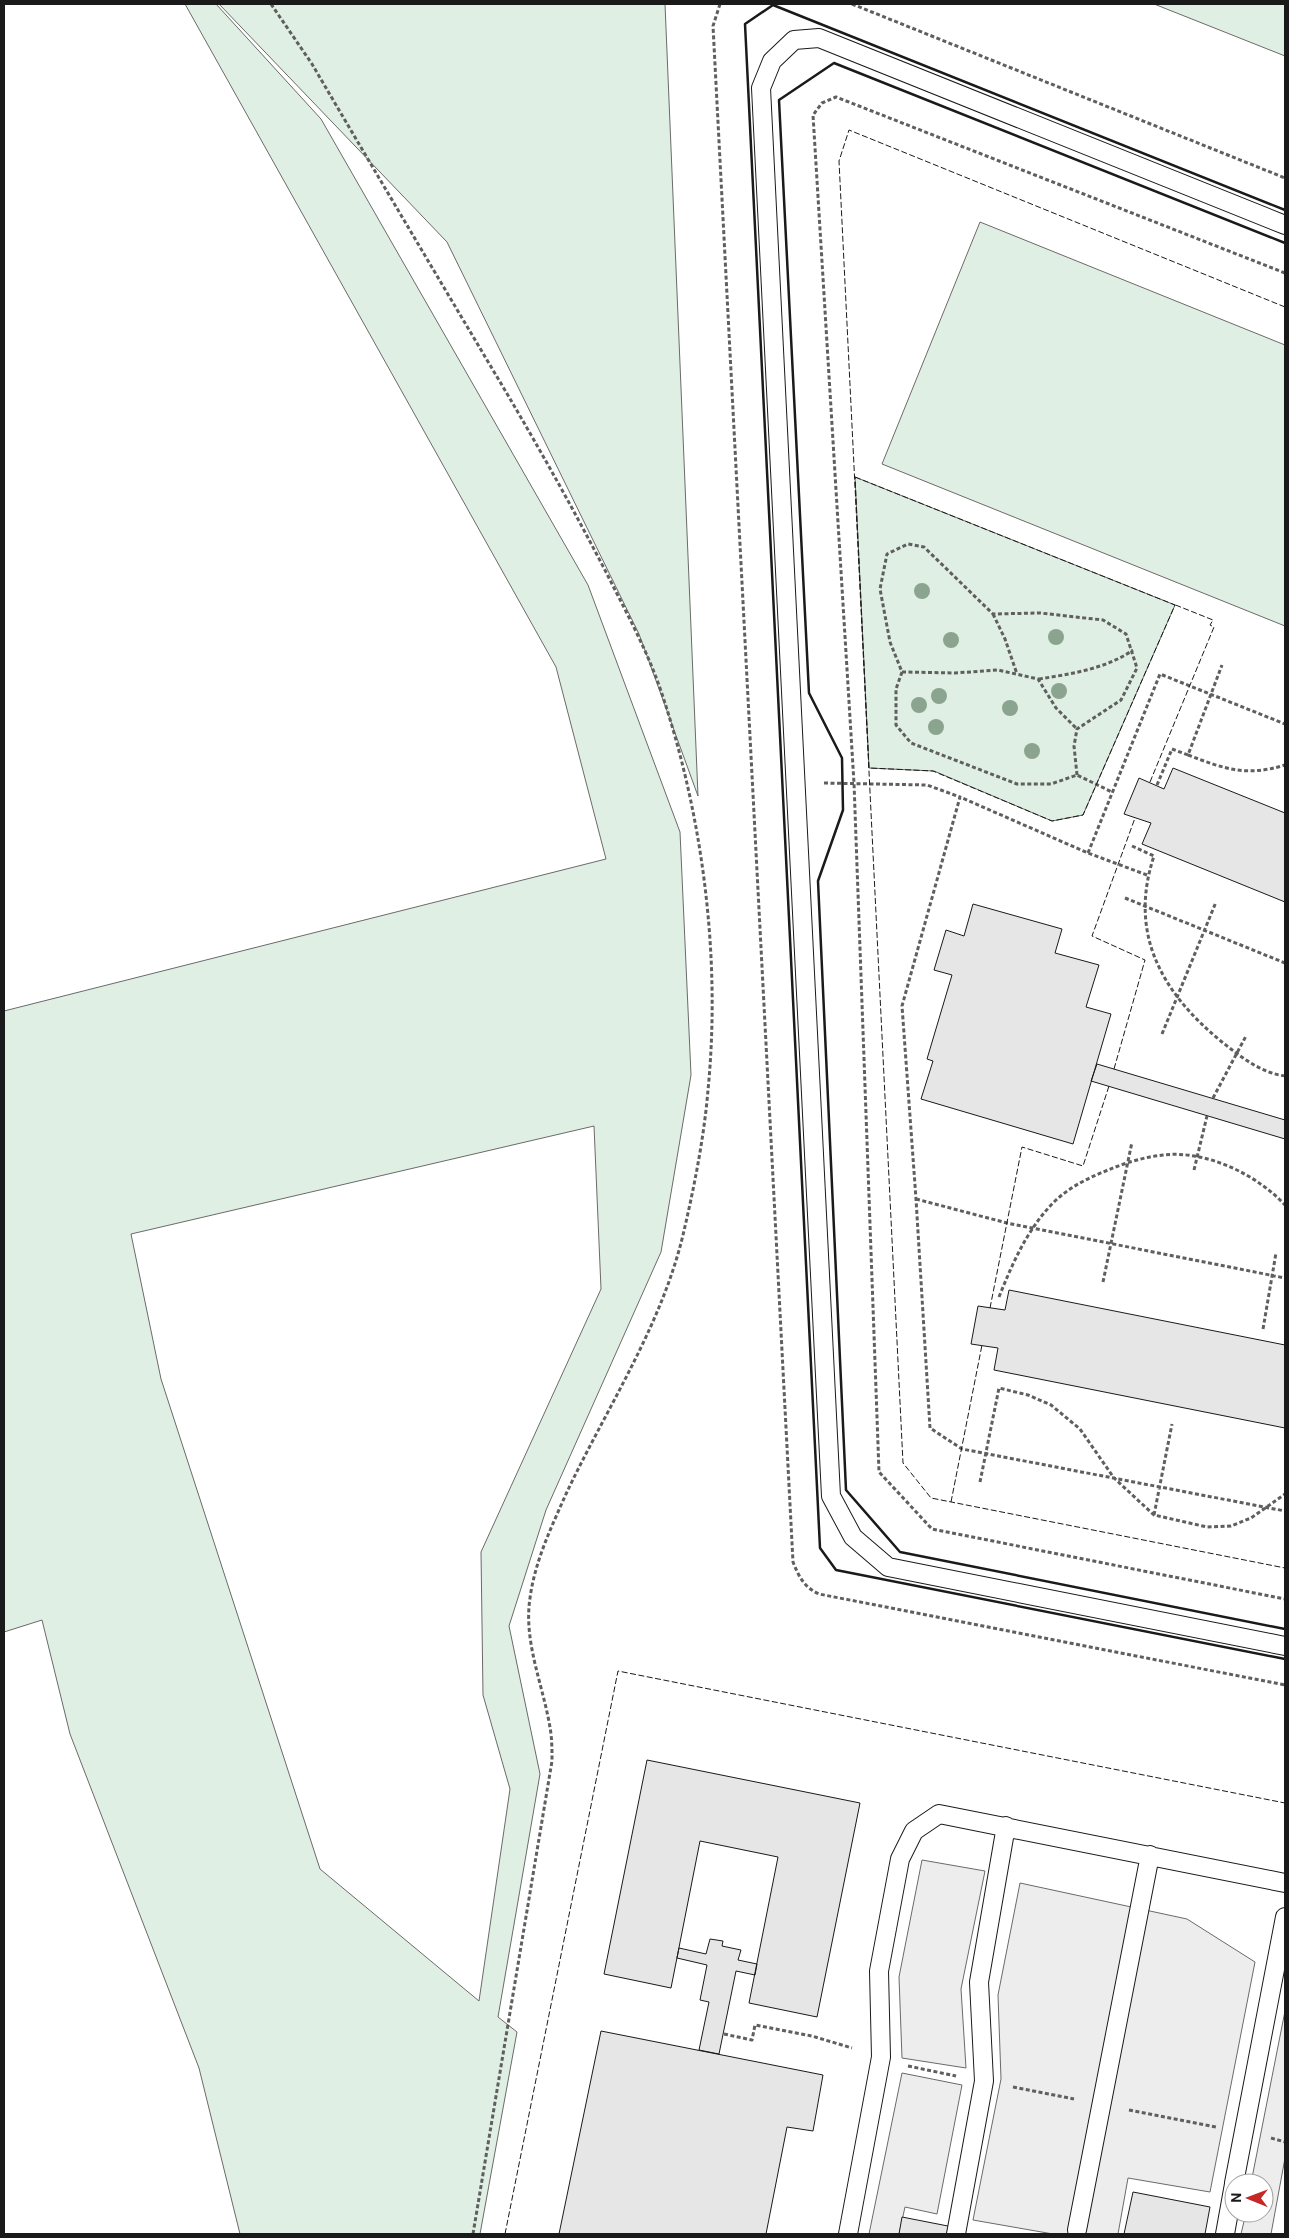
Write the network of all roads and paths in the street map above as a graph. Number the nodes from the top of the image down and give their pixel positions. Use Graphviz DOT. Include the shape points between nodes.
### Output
graph roads {
  1 [pos="271,4"];
  2 [pos="852,4"];
  3 [pos="1285,178"];
  4 [pos="1285,226"];
  5 [pos="1285,273"];
  6 [pos="993,614"];
  7 [pos="1132,650"];
  8 [pos="1222,665"];
  9 [pos="902,672"];
  10 [pos="1017,674"];
  11 [pos="1038,679"];
  12 [pos="1211,694"];
  13 [pos="1285,724"];
  14 [pos="1077,730"];
  15 [pos="1188,755"];
  16 [pos="1285,764"];
  17 [pos="1077,775"];
  18 [pos="796,783"];
  19 [pos="854,783"];
  20 [pos="1157,785"];
  21 [pos="1112,792"];
  22 [pos="960,797"];
  23 [pos="1132,846"];
  24 [pos="1088,853"];
  25 [pos="1147,874"];
  26 [pos="1125,898"];
  27 [pos="1216,902"];
  28 [pos="1144,905"];
  29 [pos="1205,930"];
  30 [pos="1285,963"];
  31 [pos="1177,998"];
  32 [pos="1162,1034"];
  33 [pos="1246,1036"];
  34 [pos="1237,1054"];
  35 [pos="1285,1076"];
  36 [pos="1213,1098"];
  37 [pos="1207,1116"];
  38 [pos="1132,1142"];
  39 [pos="1198,1156"];
  40 [pos="1128,1163"];
  41 [pos="1194,1170"];
  42 [pos="916,1199"];
  43 [pos="1285,1205"];
  44 [pos="1032,1228"];
  45 [pos="1110,1243"];
  46 [pos="1276,1253"];
  47 [pos="1272,1276"];
  48 [pos="1285,1278"];
  49 [pos="1103,1282"];
  50 [pos="1000,1297"];
  51 [pos="1263,1329"];
  52 [pos="1172,1424"];
  53 [pos="985,1453"];
  54 [pos="1114,1478"];
  55 [pos="980,1482"];
  56 [pos="1159,1487"];
  57 [pos="1285,1494"];
  58 [pos="1268,1508"];
  59 [pos="1285,1511"];
  60 [pos="1154,1515"];
  61 [pos="1285,1599"];
  62 [pos="1285,1646"];
  63 [pos="1006,1826"];
  64 [pos="1150,1855"];
  65 [pos="1285,1882"];
  66 [pos="1285,1917"];
  67 [pos="1236,2173"];
  68 [pos="1077,2230"];
  69 [pos="473,2234"];
  70 [pos="848,2234"];
  71 [pos="956,2234"];
  1 -- 69 [label="path" via="312,64 555,474 638,634 660,689 684,770 709,921 712,1018 708,1092 694,1180 675,1266 637,1354 551,1527 529,1602 530,1636 551,1735 552,1761"];
  2 -- 3 [label="path"];
  4 -- 18 [label="lane" via="819,38 794,40 772,61 761,88"];
  5 -- 19 [label="path" via="836,97 822,103 813,115"];
  6 -- 7 [label="path" via="1040,613 1103,620 1126,634"];
  6 -- 9 [label="path" via="924,547 908,544 887,554 880,590 890,642"];
  6 -- 10 [label="path"];
  7 -- 11 [label="path" via="1120,660"];
  7 -- 14 [label="path" via="1137,668 1121,700"];
  8 -- 12 [label="path"];
  9 -- 10 [label="path" via="998,670"];
  9 -- 17 [label="path" via="896,689 896,726 911,743 1018,784 1050,784"];
  10 -- 11 [label="path"];
  11 -- 14 [label="path" via="1056,708"];
  12 -- 13 [label="path"];
  12 -- 15 [label="path"];
  12 -- 21 [label="path" via="1160,674"];
  14 -- 17 [label="path" via="1074,746"];
  15 -- 16 [label="path" via="1244,772 1267,771"];
  15 -- 20 [label="path" via="1172,749"];
  17 -- 21 [label="path"];
  18 -- 19 [label="path"];
  18 -- 62 [label="lane" via="831,1496 853,1537 888,1567"];
  19 -- 22 [label="path" via="927,785"];
  19 -- 61 [label="path" via="879,1472 932,1529"];
  21 -- 24 [label="path"];
  22 -- 24 [label="path"];
  22 -- 42 [label="path" via="902,1006"];
  23 -- 25 [label="path" via="1154,856"];
  24 -- 25 [label="path"];
  25 -- 28 [label="path"];
  26 -- 28 [label="path"];
  27 -- 29 [label="path"];
  28 -- 29 [label="path"];
  28 -- 31 [label="path" via="1151,951"];
  29 -- 30 [label="path"];
  29 -- 31 [label="path"];
  31 -- 32 [label="path"];
  31 -- 34 [label="path"];
  33 -- 34 [label="path"];
  34 -- 35 [label="path" via="1270,1073"];
  34 -- 36 [label="path"];
  37 -- 39 [label="path"];
  38 -- 40 [label="path"];
  39 -- 40 [label="path" via="1162,1155"];
  39 -- 41 [label="path"];
  39 -- 43 [label="path" via="1233,1168 1262,1185"];
  40 -- 44 [label="path" via="1080,1181 1054,1202"];
  40 -- 45 [label="path"];
  42 -- 44 [label="path"];
  42 -- 53 [label="path" via="930,1428 962,1449"];
  44 -- 45 [label="path"];
  44 -- 50 [label="path" via="1014,1260"];
  45 -- 47 [label="path"];
  45 -- 49 [label="path"];
  46 -- 47 [label="path"];
  47 -- 48 [label="path"];
  47 -- 51 [label="path"];
  52 -- 56 [label="path"];
  53 -- 54 [label="path"];
  53 -- 54 [label="path" via="998,1388 1051,1405 1080,1429"];
  53 -- 55 [label="path"];
  54 -- 56 [label="path"];
  54 -- 60 [label="path"];
  56 -- 58 [label="path"];
  56 -- 60 [label="path"];
  57 -- 58 [label="path"];
  58 -- 59 [label="path"];
  58 -- 60 [label="path" via="1231,1526 1207,1527"];
  63 -- 64 [label="lane"];
  63 -- 70 [label="lane" via="939,1814 914,1831 900,1859 879,1970 881,2057"];
  63 -- 71 [label="lane" via="979,1982 984,2081"];
  64 -- 65 [label="lane"];
  64 -- 68 [label="lane"];
  66 -- 67 [label="lane"];
}
